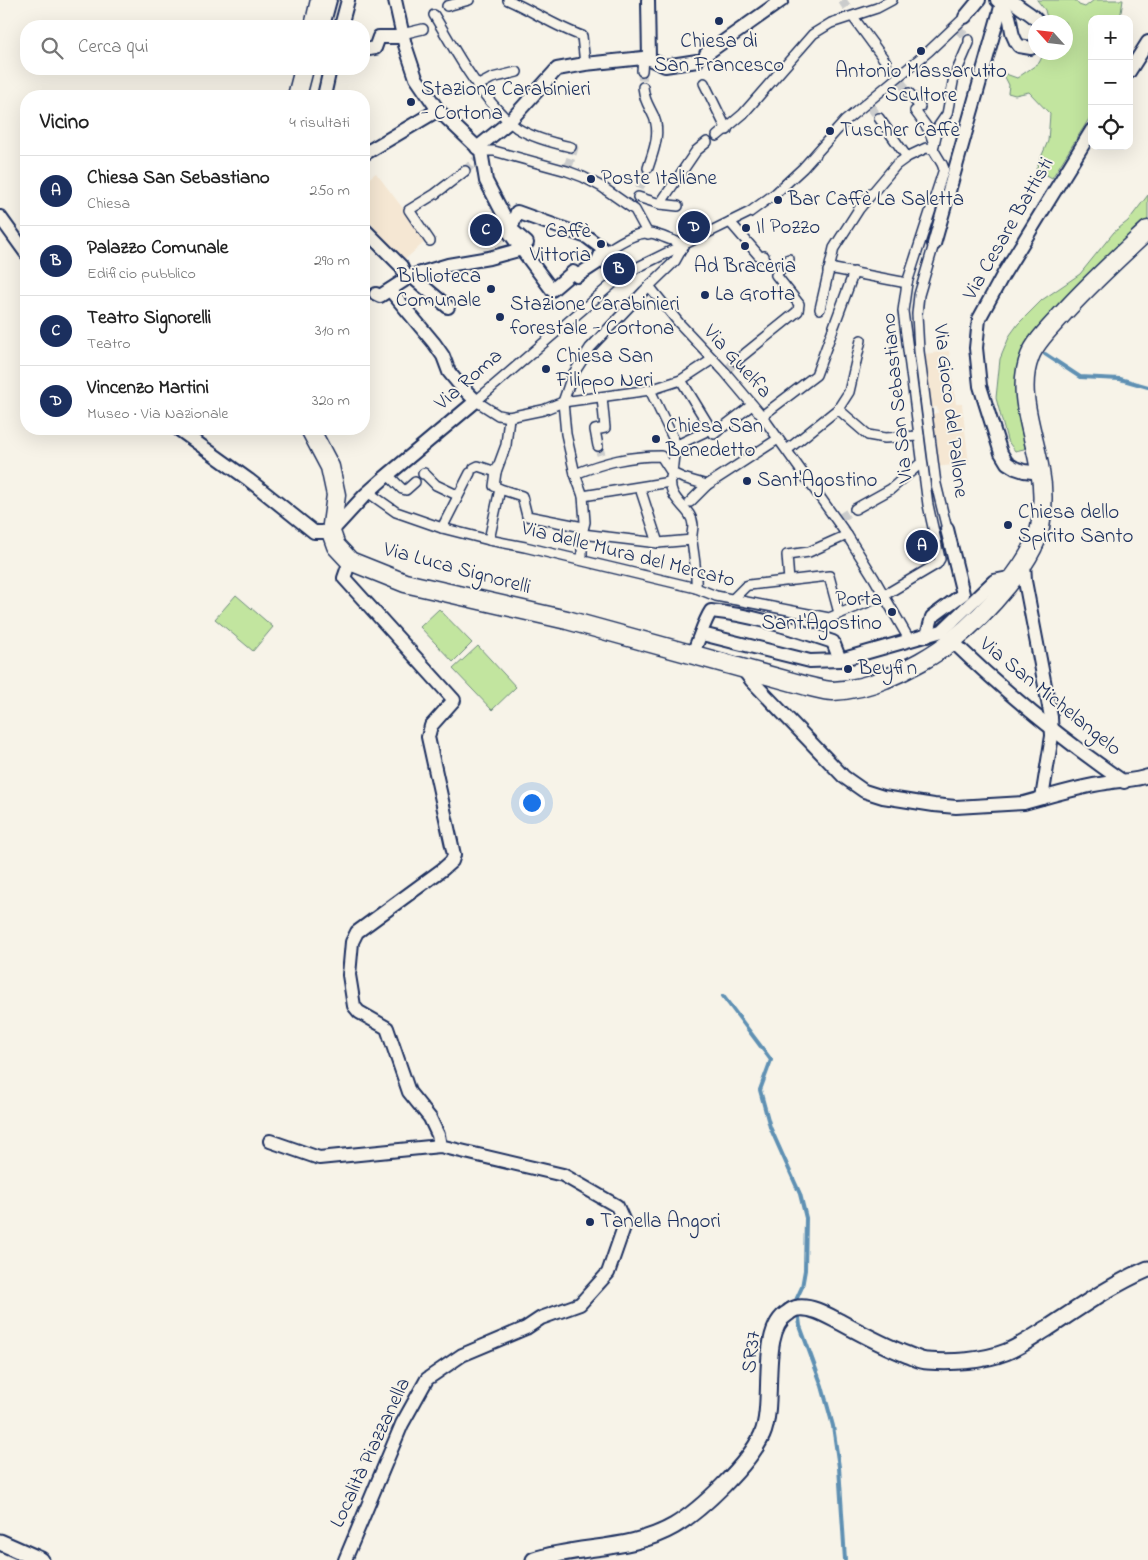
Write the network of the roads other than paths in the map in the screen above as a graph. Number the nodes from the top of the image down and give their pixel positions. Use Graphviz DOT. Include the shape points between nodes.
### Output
graph roads {
  1 [pos="320,0"];
  2 [pos="330,0"];
  3 [pos="348,0"];
  4 [pos="395,0"];
  5 [pos="469,0"];
  6 [pos="508,0"];
  7 [pos="648,0"];
  8 [pos="782,0"];
  9 [pos="892,0"];
  10 [pos="969,0"];
  11 [pos="979,0"];
  12 [pos="1003,1"];
  13 [pos="446,6"];
  14 [pos="434,15"];
  15 [pos="1030,15"];
  16 [pos="964,16"];
  17 [pos="853,17"];
  18 [pos="315,20"];
  19 [pos="325,20"];
  20 [pos="343,20"];
  21 [pos="423,29"];
  22 [pos="402,36"];
  23 [pos="969,40"];
  24 [pos="1148,42"];
  25 [pos="1028,48"];
  26 [pos="370,49"];
  27 [pos="886,62"];
  28 [pos="645,63"];
  29 [pos="585,64"];
  30 [pos="1133,66"];
  31 [pos="518,72"];
  32 [pos="302,75"];
  33 [pos="310,75"];
  34 [pos="329,75"];
  35 [pos="704,83"];
  36 [pos="478,86"];
  37 [pos="643,87"];
  38 [pos="299,90"];
  39 [pos="307,90"];
  40 [pos="325,90"];
  41 [pos="909,93"];
  42 [pos="438,110"];
  43 [pos="879,118"];
  44 [pos="509,122"];
  45 [pos="726,130"];
  46 [pos="717,136"];
  47 [pos="1088,136"];
  48 [pos="708,142"];
  49 [pos="571,147"];
  50 [pos="931,147"];
  51 [pos="370,150"];
  52 [pos="479,154"];
  53 [pos="907,157"];
  54 [pos="648,168"];
  55 [pos="465,171"];
  56 [pos="660,204"];
  57 [pos="678,206"];
  58 [pos="635,210"];
  59 [pos="0,217"];
  60 [pos="730,222"];
  61 [pos="511,229"];
  62 [pos="1148,230"];
  63 [pos="648,234"];
  64 [pos="370,235"];
  65 [pos="430,241"];
  66 [pos="685,244"];
  67 [pos="934,244"];
  68 [pos="20,245"];
  69 [pos="522,249"];
  70 [pos="600,255"];
  71 [pos="764,256"];
  72 [pos="789,259"];
  73 [pos="828,271"];
  74 [pos="629,272"];
  75 [pos="854,272"];
  76 [pos="409,278"];
  77 [pos="618,279"];
  78 [pos="908,283"];
  79 [pos="649,286"];
  80 [pos="390,290"];
  81 [pos="376,294"];
  82 [pos="448,307"];
  83 [pos="820,309"];
  84 [pos="861,340"];
  85 [pos="713,359"];
  86 [pos="736,361"];
  87 [pos="681,380"];
  88 [pos="650,390"];
  89 [pos="602,397"];
  90 [pos="476,401"];
  91 [pos="563,402"];
  92 [pos="752,406"];
  93 [pos="838,409"];
  94 [pos="762,416"];
  95 [pos="508,417"];
  96 [pos="710,429"];
  97 [pos="186,435"];
  98 [pos="313,435"];
  99 [pos="919,436"];
  100 [pos="778,439"];
  101 [pos="598,446"];
  102 [pos="675,446"];
  103 [pos="787,450"];
  104 [pos="922,462"];
  105 [pos="496,472"];
  106 [pos="1041,473"];
  107 [pos="423,474"];
  108 [pos="575,474"];
  109 [pos="388,475"];
  110 [pos="671,478"];
  111 [pos="415,482"];
  112 [pos="707,485"];
  113 [pos="640,488"];
  114 [pos="500,489"];
  115 [pos="369,493"];
  116 [pos="457,495"];
  117 [pos="583,496"];
  118 [pos="690,502"];
  119 [pos="855,509"];
  120 [pos="442,528"];
  121 [pos="583,530"];
  122 [pos="947,530"];
  123 [pos="331,532"];
  124 [pos="847,535"];
  125 [pos="489,540"];
  126 [pos="692,540"];
  127 [pos="658,543"];
  128 [pos="350,561"];
  129 [pos="585,561"];
  130 [pos="1019,570"];
  131 [pos="790,580"];
  132 [pos="696,588"];
  133 [pos="883,596"];
  134 [pos="733,599"];
  135 [pos="839,613"];
  136 [pos="702,634"];
  137 [pos="927,636"];
  138 [pos="910,641"];
  139 [pos="952,641"];
  140 [pos="692,655"];
  141 [pos="840,660"];
  142 [pos="742,668"];
  143 [pos="1052,729"];
  144 [pos="1148,776"];
  145 [pos="1124,782"];
  146 [pos="1042,798"];
  147 [pos="270,1141"];
  148 [pos="440,1146"];
  149 [pos="1148,1269"];
  150 [pos="0,1542"];
  151 [pos="41,1560"];
  152 [pos="345,1560"];
  153 [pos="534,1560"];
  1 -- 18 [label="main road"];
  2 -- 19 [label="street"];
  3 -- 20 [label="street"];
  4 -- 22 [label="street"];
  5 -- 13 [label="street"];
  6 -- 29 [label="street" via="582,36"];
  7 -- 28 [label="street"];
  8 -- 28 [label="street" via="694,63 665,66"];
  9 -- 17 [label="street"];
  10 -- 16 [label="street"];
  11 -- 16 [label="street"];
  12 -- 15 [label="street"];
  12 -- 25 [label="street" via="1011,18 1012,38 1019,46"];
  12 -- 67 [label="street, Via Gioco del Pallone"];
  14 -- 36 [label="street"];
  16 -- 60 [label="street" via="955,28 845,121 786,185 750,212"];
  17 -- 27 [label="street"];
  17 -- 45 [label="street" via="831,23 813,34"];
  21 -- 22 [label="street"];
  22 -- 26 [label="street" via="379,37 375,48"];
  22 -- 42 [label="street" via="416,78"];
  23 -- 50 [label="street" via="950,91 947,114"];
  24 -- 30 [label="street"];
  28 -- 29 [label="street"];
  29 -- 44 [label="street" via="557,69"];
  31 -- 36 [label="street" via="492,78"];
  32 -- 38 [label="main road"];
  33 -- 39 [label="street"];
  34 -- 40 [label="street"];
  35 -- 45 [label="street"];
  36 -- 44 [label="street"];
  37 -- 54 [label="street" via="656,131 656,144"];
  41 -- 50 [label="street, Via San Sebastiano" via="920,107 915,111 929,130"];
  42 -- 51 [label="street"];
  42 -- 52 [label="street"];
  43 -- 53 [label="street"];
  44 -- 49 [label="street" via="540,138"];
  44 -- 52 [label="street"];
  45 -- 46 [label="street"];
  47 -- 106 [label="street, Via Cesare Battisti" via="979,319 976,348 980,386 1001,453 1015,468"];
  48 -- 56 [label="street" via="696,151"];
  50 -- 53 [label="street"];
  50 -- 78 [label="street, Via San Sebastiano" via="944,169"];
  52 -- 58 [label="street" via="494,151 567,169 602,187"];
  52 -- 61 [label="street" via="486,181"];
  53 -- 73 [label="street" via="896,165 859,209 834,248"];
  55 -- 65 [label="street" via="409,210"];
  56 -- 57 [label="street"];
  56 -- 58 [label="street" via="639,193"];
  58 -- 63 [label="street"];
  59 -- 68 [label="street"];
  60 -- 66 [label="street"];
  60 -- 71 [label="street" via="762,258"];
  61 -- 69 [label="street" via="527,243"];
  61 -- 70 [label="street" via="517,212 587,237 604,249"];
  62 -- 106 [label="main road, Via Luca Signorelli" via="1069,306 1030,356 1024,386"];
  63 -- 66 [label="street"];
  63 -- 70 [label="street" via="632,236"];
  64 -- 76 [label="street"];
  66 -- 74 [label="street"];
  66 -- 79 [label="street" via="675,261"];
  67 -- 122 [label="street, Via Gioco del Pallone" via="919,295 918,342 936,484"];
  69 -- 70 [label="street" via="552,290 573,272 577,276 597,263"];
  69 -- 76 [label="street" via="448,264"];
  72 -- 86 [label="street" via="776,275 799,304 798,311"];
  73 -- 75 [label="street"];
  73 -- 83 [label="street"];
  75 -- 78 [label="street"];
  75 -- 94 [label="street" via="816,375"];
  76 -- 80 [label="street"];
  76 -- 82 [label="street"];
  77 -- 90 [label="street, Via Roma"];
  78 -- 99 [label="street, Via San Sebastiano" via="903,311"];
  79 -- 85 [label="street, Via Guelfa" via="678,323"];
  79 -- 91 [label="street" via="590,348 572,376"];
  80 -- 81 [label="street" via="380,296"];
  80 -- 90 [label="street" via="434,343 449,372"];
  84 -- 93 [label="street" via="850,392"];
  85 -- 87 [label="street"];
  85 -- 92 [label="street, Via Guelfa"];
  87 -- 88 [label="street"];
  87 -- 96 [label="street"];
  88 -- 89 [label="street"];
  88 -- 102 [label="street"];
  89 -- 91 [label="street"];
  89 -- 101 [label="street" via="605,428 595,430"];
  90 -- 95 [label="street" via="498,415"];
  90 -- 109 [label="street, Via Roma"];
  91 -- 95 [label="street" via="544,410"];
  91 -- 108 [label="street"];
  92 -- 94 [label="street, Via Guelfa"];
  92 -- 96 [label="street" via="714,434"];
  93 -- 99 [label="street" via="868,435 886,438"];
  93 -- 103 [label="street"];
  94 -- 100 [label="street, Via Guelfa"];
  95 -- 105 [label="street" via="506,445"];
  96 -- 102 [label="street"];
  97 -- 123 [label="street" via="314,532"];
  98 -- 123 [label="main road" via="330,466 336,495"];
  99 -- 104 [label="street, Via San Sebastiano"];
  100 -- 103 [label="street, Via Guelfa"];
  100 -- 112 [label="street"];
  102 -- 110 [label="street"];
  103 -- 124 [label="street, Via Guelfa" via="839,519"];
  104 -- 119 [label="street" via="891,488"];
  104 -- 133 [label="street, Via San Sebastiano" via="940,559 938,564"];
  105 -- 114 [label="street" via="494,486"];
  105 -- 116 [label="street" via="478,466 472,470"];
  106 -- 130 [label="main road, Via Luca Signorelli" via="1042,521"];
  107 -- 116 [label="street" via="436,485"];
  108 -- 110 [label="street" via="603,461 661,456"];
  108 -- 117 [label="street"];
  109 -- 111 [label="street" via="402,489 406,490"];
  109 -- 115 [label="street, Via Roma"];
  110 -- 112 [label="street"];
  110 -- 113 [label="street"];
  110 -- 126 [label="street" via="675,499 689,515 693,526"];
  112 -- 118 [label="street"];
  113 -- 117 [label="street"];
  113 -- 127 [label="street"];
  114 -- 121 [label="street" via="522,496 528,516"];
  114 -- 125 [label="street"];
  115 -- 120 [label="street, Via delle Mura del Mercato" via="396,512"];
  115 -- 123 [label="street, Via Roma"];
  116 -- 120 [label="street"];
  117 -- 121 [label="street"];
  120 -- 125 [label="street, Via delle Mura del Mercato"];
  121 -- 127 [label="street"];
  121 -- 129 [label="street"];
  122 -- 137 [label="street, Via Gioco del Pallone" via="963,594 932,616"];
  123 -- 128 [label="main road, Via Luca Signorelli" via="336,546"];
  124 -- 131 [label="street" via="809,552 787,555"];
  124 -- 133 [label="street, Via Guelfa"];
  125 -- 129 [label="street, Via delle Mura del Mercato"];
  126 -- 127 [label="street"];
  126 -- 132 [label="street"];
  128 -- 140 [label="main road, Via Luca Signorelli" via="405,583 567,620"];
  128 -- 148 [label="street" via="344,578 454,700 431,726 428,736 454,855 452,861 357,932 352,942 349,975 354,1006 387,1028 409,1092 430,1118"];
  129 -- 132 [label="street, Via delle Mura del Mercato"];
  130 -- 137 [label="street" via="994,581 942,631"];
  130 -- 139 [label="main road, Via Luca Signorelli" via="980,615"];
  130 -- 143 [label="street" via="1025,581"];
  131 -- 134 [label="street" via="746,586"];
  131 -- 135 [label="street" via="829,576"];
  132 -- 134 [label="street, Via delle Mura del Mercato"];
  133 -- 135 [label="street, Via delle Mura del Mercato"];
  133 -- 138 [label="street, Via Guelfa"];
  134 -- 135 [label="street, Via delle Mura del Mercato" via="829,618"];
  136 -- 140 [label="street"];
  136 -- 141 [label="street" via="810,661"];
  136 -- 141 [label="street" via="711,611 733,613 833,642"];
  137 -- 138 [label="street"];
  138 -- 141 [label="street"];
  139 -- 142 [label="main road, Via Luca Signorelli" via="884,680 854,689 832,691"];
  139 -- 143 [label="street, Via San Michelangelo"];
  140 -- 142 [label="main road, Via Luca Signorelli"];
  142 -- 146 [label="street" via="844,777 864,790 883,797 956,807"];
  143 -- 145 [label="street, Via San Michelangelo"];
  143 -- 146 [label="street"];
  144 -- 145 [label="street"];
  145 -- 146 [label="street" via="1109,782"];
  147 -- 148 [label="street, Località Piazzanella" via="319,1158"];
  148 -- 152 [label="street, Località Piazzanella" via="563,1175 617,1206 624,1224 608,1273 580,1304 541,1318 526,1328 462,1355 427,1379 402,1424"];
  149 -- 153 [label="street, SR37" via="1006,1352 959,1361 925,1361 891,1348 819,1311 795,1309 775,1325 771,1342 767,1418 762,1434 752,1452 703,1504 672,1527 639,1540"];
  150 -- 151 [label="street"];
}
